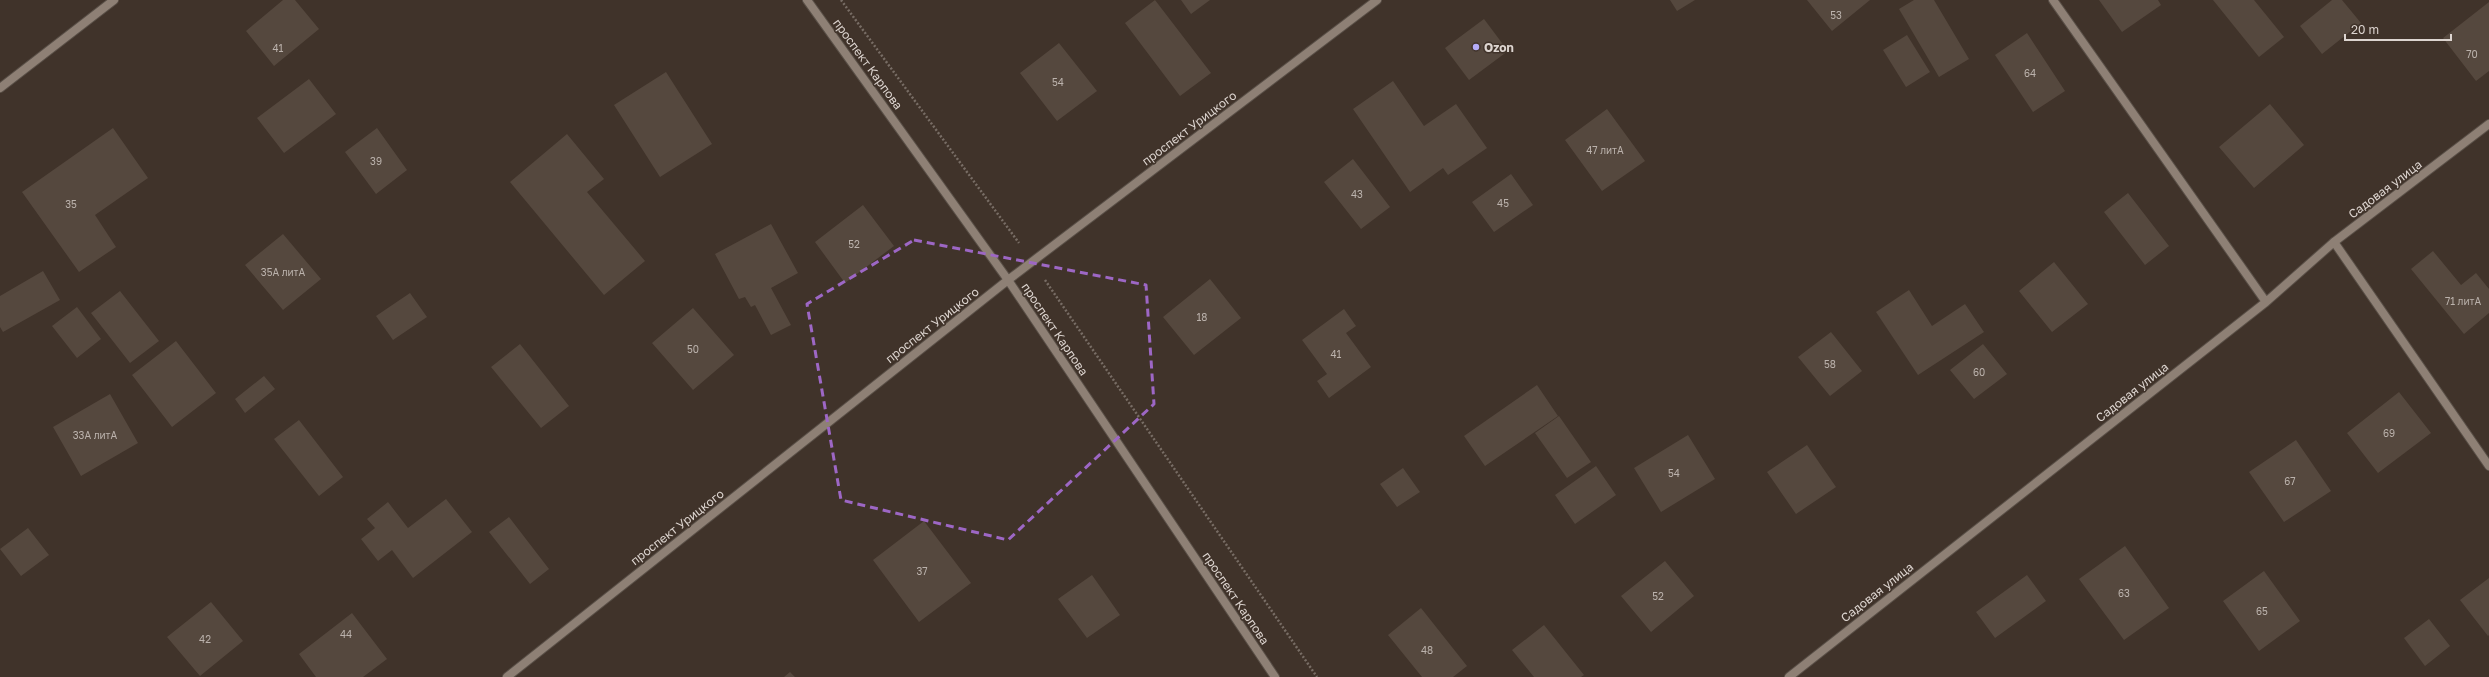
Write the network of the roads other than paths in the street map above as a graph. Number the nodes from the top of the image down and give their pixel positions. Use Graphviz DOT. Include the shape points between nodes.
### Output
graph roads {
  1 [pos="114,0"];
  2 [pos="807,0"];
  3 [pos="1377,0"];
  4 [pos="2053,0"];
  5 [pos="0,88"];
  6 [pos="2489,124"];
  7 [pos="2334,242"];
  8 [pos="1008,280"];
  9 [pos="2266,302"];
  10 [pos="2489,466"];
  11 [pos="507,677"];
  12 [pos="1275,677"];
  13 [pos="1788,677"];
  1 -- 5 [label="street"];
  2 -- 8 [label="street, проспект Карпова"];
  3 -- 8 [label="street, проспект Урицкого"];
  4 -- 9 [label="street"];
  6 -- 7 [label="street, Садовая улица"];
  7 -- 9 [label="street, Садовая улица"];
  7 -- 10 [label="street"];
  8 -- 11 [label="street, проспект Урицкого"];
  8 -- 12 [label="street, проспект Карпова"];
  9 -- 13 [label="street, Садовая улица"];
}
